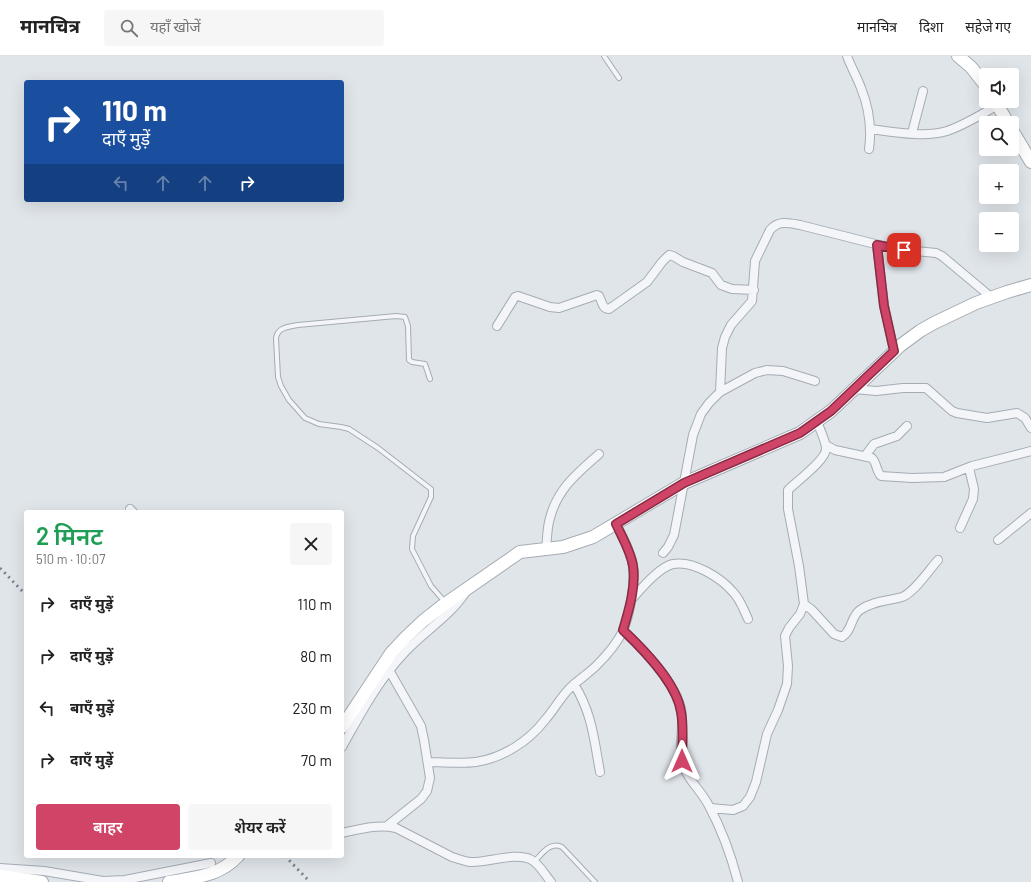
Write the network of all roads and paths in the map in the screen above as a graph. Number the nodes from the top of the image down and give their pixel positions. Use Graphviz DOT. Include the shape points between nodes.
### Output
graph roads {
  1 [pos="604,56"];
  2 [pos="847,56"];
  3 [pos="958,56"];
  4 [pos="979,77"];
  5 [pos="620,78"];
  6 [pos="923,91"];
  7 [pos="989,108"];
  8 [pos="870,129"];
  9 [pos="912,133"];
  10 [pos="1019,142"];
  11 [pos="868,149"];
  12 [pos="1031,162"];
  13 [pos="877,245"];
  14 [pos="1031,285"];
  15 [pos="754,290"];
  16 [pos="991,298"];
  17 [pos="497,326"];
  18 [pos="894,351"];
  19 [pos="430,379"];
  20 [pos="815,381"];
  21 [pos="854,389"];
  22 [pos="720,392"];
  23 [pos="817,422"];
  24 [pos="907,426"];
  25 [pos="1031,428"];
  26 [pos="826,445"];
  27 [pos="1031,451"];
  28 [pos="600,454"];
  29 [pos="865,456"];
  30 [pos="969,468"];
  31 [pos="684,483"];
  32 [pos="1031,513"];
  33 [pos="616,524"];
  34 [pos="960,528"];
  35 [pos="998,540"];
  36 [pos="546,549"];
  37 [pos="663,553"];
  38 [pos="938,560"];
  39 [pos="467,590"];
  40 [pos="631,600"];
  41 [pos="804,604"];
  42 [pos="444,605"];
  43 [pos="748,619"];
  44 [pos="623,630"];
  45 [pos="389,670"];
  46 [pos="574,684"];
  47 [pos="344,724"];
  48 [pos="344,743"];
  49 [pos="428,762"];
  50 [pos="600,772"];
  51 [pos="710,808"];
  52 [pos="387,826"];
  53 [pos="344,833"];
  54 [pos="236,858"];
  55 [pos="534,862"];
  56 [pos="211,863"];
  57 [pos="0,868"];
  58 [pos="0,876"];
  59 [pos="42,882"];
  60 [pos="169,882"];
  61 [pos="551,882"];
  62 [pos="594,882"];
  63 [pos="738,882"];
  1 -- 5 [label="lane"];
  2 -- 8 [label="street" via="866,102"];
  3 -- 4 [label="street"];
  6 -- 9 [label="street"];
  7 -- 9 [label="street" via="975,118 947,131"];
  8 -- 9 [label="street"];
  8 -- 11 [label="street"];
  10 -- 12 [label="street"];
  13 -- 15 [label="street" via="795,224 778,224 770,230 755,261"];
  13 -- 16 [label="street" via="936,253"];
  13 -- 18 [label="street" via="884,306"];
  14 -- 16 [label="street"];
  15 -- 17 [label="street" via="732,289 721,285 712,274 669,255 647,282 609,308 603,306 597,295 559,308 518,296"];
  15 -- 22 [label="street" via="752,301 731,325 725,337"];
  16 -- 18 [label="street" via="934,323"];
  18 -- 21 [label="street"];
  19 -- 42 [label="lane" via="425,364 409,360 408,326 405,317 298,325 276,333 278,377 281,386 306,418 319,424 349,429 431,488 431,497 413,536 412,549"];
  20 -- 22 [label="street" via="783,371 767,370 755,373"];
  21 -- 23 [label="street"];
  21 -- 25 [label="street" via="876,391 926,388 952,411 987,418 1017,413 1025,418"];
  22 -- 31 [label="street" via="701,414 696,426"];
  23 -- 26 [label="street"];
  23 -- 31 [label="street" via="800,433"];
  24 -- 29 [label="street" via="897,436 874,444"];
  26 -- 29 [label="street" via="835,450"];
  26 -- 41 [label="street" via="824,456 788,490 787,494"];
  27 -- 30 [label="street"];
  28 -- 36 [label="street" via="562,490 551,512"];
  29 -- 30 [label="street" via="874,460 878,474 884,477 944,477"];
  30 -- 34 [label="street" via="974,489 973,499"];
  31 -- 33 [label="street"];
  31 -- 37 [label="street" via="674,534"];
  32 -- 35 [label="street"];
  33 -- 36 [label="street" via="578,542"];
  33 -- 40 [label="street" via="633,566"];
  36 -- 39 [label="street" via="520,552"];
  38 -- 41 [label="street" via="906,595 859,610 847,633 842,637 834,634"];
  39 -- 42 [label="street"];
  39 -- 45 [label="street" via="453,609 416,641"];
  40 -- 43 [label="street" via="660,571 674,564 683,564 709,572 734,592"];
  40 -- 44 [label="street"];
  41 -- 51 [label="street" via="786,633 787,684 767,734 753,792 747,802 738,809"];
  42 -- 47 [label="street" via="417,626 391,653"];
  44 -- 46 [label="street" via="597,665"];
  44 -- 51 [label="street" via="654,662 677,699 682,715 684,770"];
  45 -- 48 [label="street"];
  45 -- 49 [label="street" via="423,733"];
  46 -- 49 [label="street" via="537,730 510,750 476,762"];
  46 -- 50 [label="street" via="588,712"];
  49 -- 52 [label="street" via="430,778 426,791 417,803"];
  51 -- 63 [label="street" via="725,839"];
  52 -- 53 [label="street"];
  52 -- 55 [label="street" via="396,828 452,857 469,862 521,857"];
  54 -- 60 [label="street" via="217,872"];
  55 -- 61 [label="street"];
  55 -- 62 [label="lane" via="551,845 558,845"];
  56 -- 57 [label="street" via="125,880 91,879 44,871"];
  58 -- 59 [label="street"];
}
